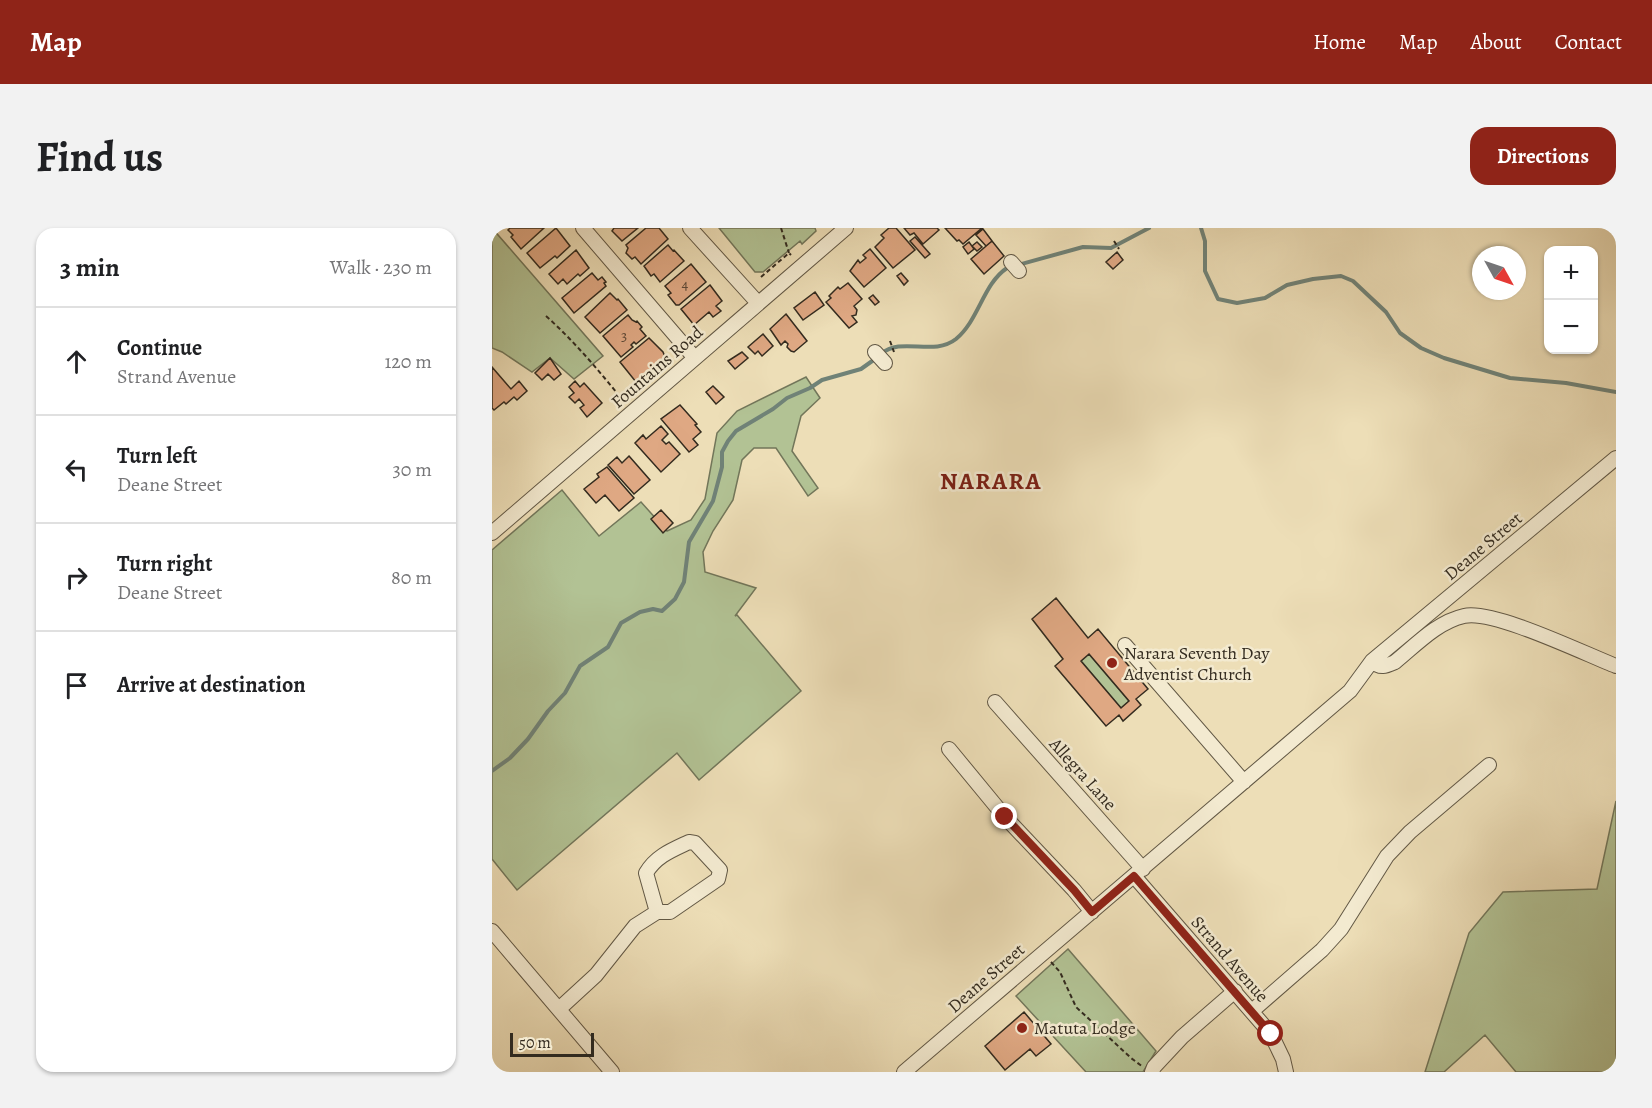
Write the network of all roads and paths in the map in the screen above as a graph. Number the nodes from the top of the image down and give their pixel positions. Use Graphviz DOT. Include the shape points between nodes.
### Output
graph roads {
  1 [pos="583,228"];
  2 [pos="690,228"];
  3 [pos="781,228"];
  4 [pos="846,228"];
  5 [pos="1114,241"];
  6 [pos="1119,249"];
  7 [pos="762,277"];
  8 [pos="758,303"];
  9 [pos="546,316"];
  10 [pos="890,341"];
  11 [pos="875,352"];
  12 [pos="894,352"];
  13 [pos="694,357"];
  14 [pos="885,363"];
  15 [pos="632,413"];
  16 [pos="1616,458"];
  17 [pos="492,533"];
  18 [pos="1125,645"];
  19 [pos="1372,661"];
  20 [pos="1616,666"];
  21 [pos="995,702"];
  22 [pos="949,749"];
  23 [pos="1489,765"];
  24 [pos="1244,782"];
  25 [pos="1139,873"];
  26 [pos="657,912"];
  27 [pos="1092,912"];
  28 [pos="492,931"];
  29 [pos="1052,963"];
  30 [pos="1235,991"];
  31 [pos="559,1009"];
  32 [pos="1252,1011"];
  33 [pos="1148,1070"];
  34 [pos="612,1072"];
  35 [pos="904,1072"];
  36 [pos="1286,1072"];
  1 -- 13 [label="street"];
  2 -- 8 [label="street"];
  3 -- 7 [label="path" via="790,254"];
  4 -- 8 [label="street, Fountains Road"];
  5 -- 6 [label="path"];
  8 -- 13 [label="street, Fountains Road"];
  9 -- 15 [label="path" via="609,382"];
  10 -- 12 [label="path"];
  11 -- 14 [label="street"];
  13 -- 15 [label="street, Fountains Road"];
  15 -- 17 [label="street, Fountains Road"];
  16 -- 19 [label="street, Deane Street"];
  18 -- 24 [label="street"];
  19 -- 20 [label="street" via="1386,666 1395,662 1444,623 1474,615 1514,625"];
  19 -- 24 [label="street, Deane Street" via="1350,691"];
  21 -- 25 [label="street, Allegra Lane"];
  22 -- 27 [label="street"];
  23 -- 32 [label="street" via="1410,832 1387,856 1335,936"];
  24 -- 25 [label="street, Deane Street"];
  25 -- 27 [label="street, Deane Street"];
  25 -- 30 [label="street, Strand Avenue"];
  26 -- 26 [label="street" via="670,912 718,879 720,870 695,843 689,842 652,862 646,873"];
  26 -- 31 [label="street" via="635,926 596,975"];
  27 -- 35 [label="street, Deane Street"];
  28 -- 31 [label="street"];
  29 -- 33 [label="path" via="1076,1007"];
  30 -- 32 [label="street, Strand Avenue"];
  30 -- 33 [label="street"];
  31 -- 34 [label="street"];
  32 -- 36 [label="street, Strand Avenue" via="1278,1046"];
}
